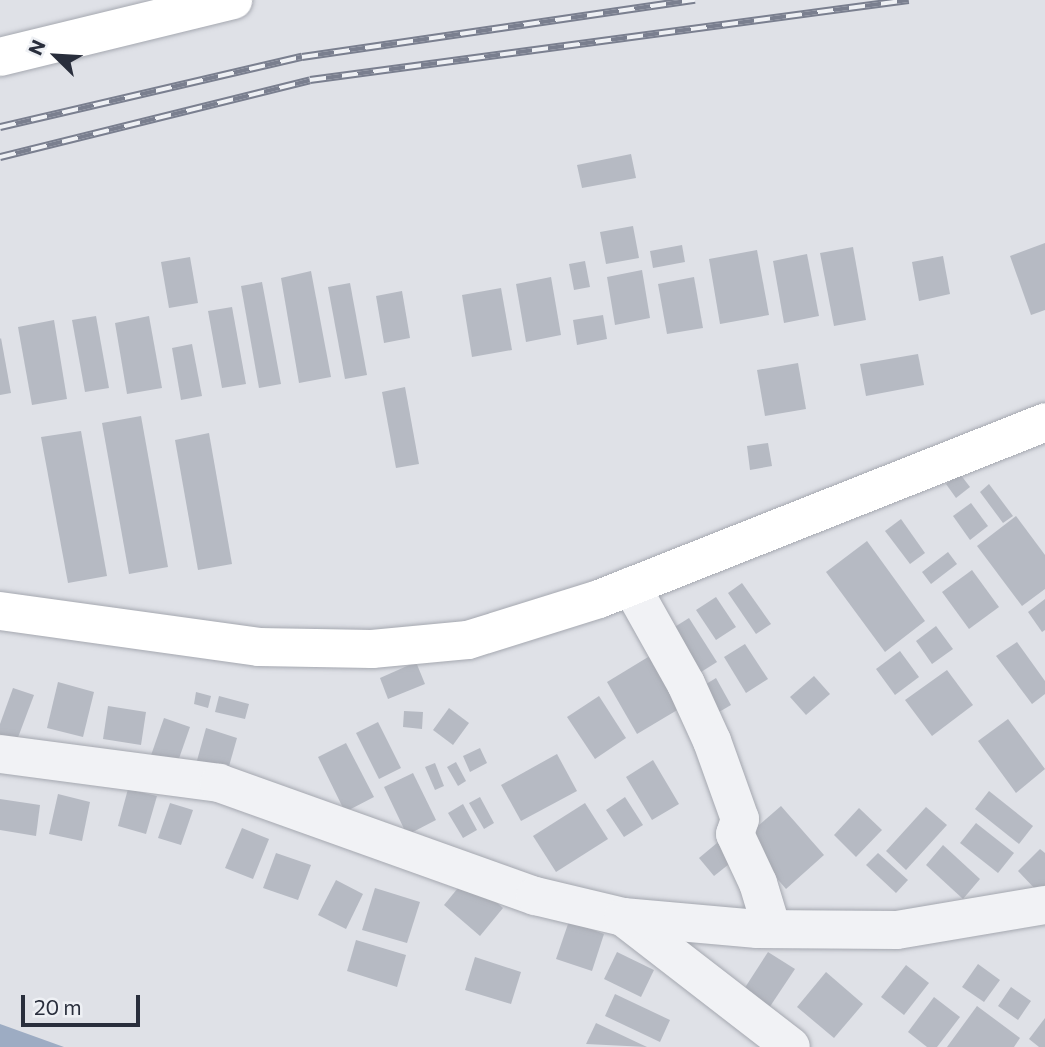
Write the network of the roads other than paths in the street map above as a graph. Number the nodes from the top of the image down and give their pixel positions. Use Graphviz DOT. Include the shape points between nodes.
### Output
graph roads {
  1 [pos="233,0"];
  2 [pos="0,57"];
  3 [pos="1045,422"];
  4 [pos="631,586"];
  5 [pos="0,611"];
  6 [pos="0,754"];
  7 [pos="1045,905"];
  8 [pos="623,918"];
  9 [pos="772,929"];
  10 [pos="791,1047"];
  1 -- 2 [label="main road"];
  3 -- 4 [label="main road"];
  4 -- 5 [label="main road" via="468,640 372,649 259,647"];
  4 -- 9 [label="street" via="712,741 740,819 735,834 758,883"];
  6 -- 8 [label="street" via="219,783 535,896"];
  7 -- 9 [label="street" via="897,930"];
  8 -- 9 [label="street"];
  8 -- 10 [label="street"];
}
